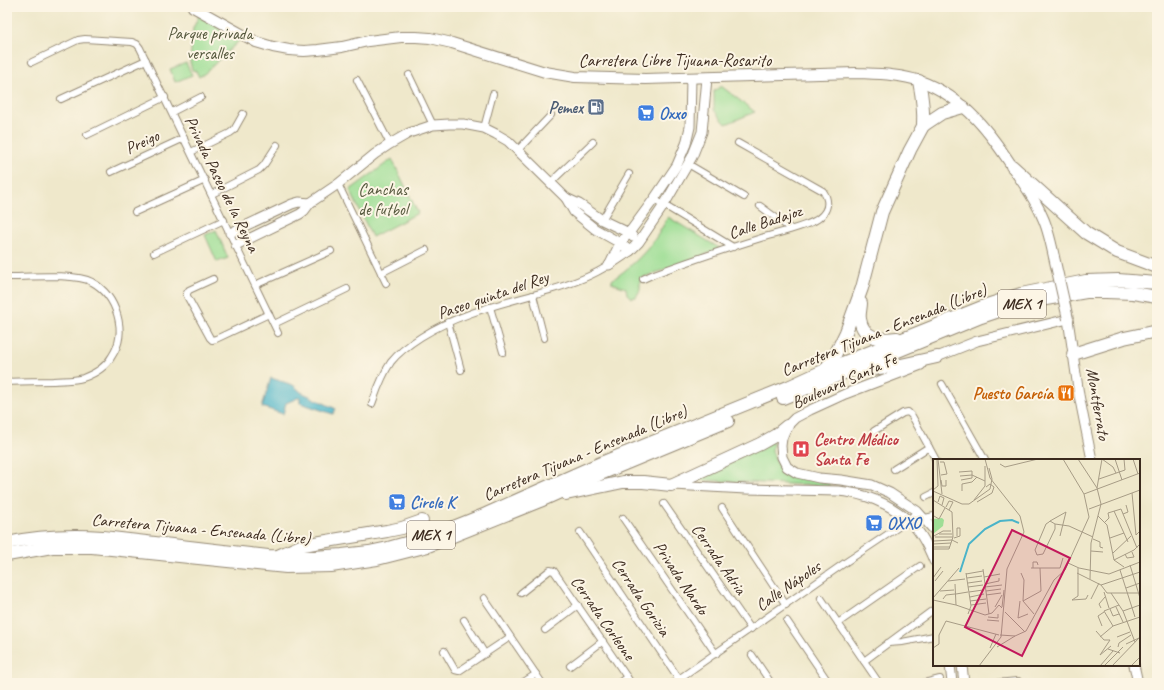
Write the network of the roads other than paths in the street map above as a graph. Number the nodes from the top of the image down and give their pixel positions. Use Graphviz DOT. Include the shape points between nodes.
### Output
graph roads {
  1 [pos="193,7"];
  2 [pos="146,60"];
  3 [pos="32,62"];
  4 [pos="408,75"];
  5 [pos="691,78"];
  6 [pos="708,78"];
  7 [pos="357,80"];
  8 [pos="919,81"];
  9 [pos="494,94"];
  10 [pos="165,97"];
  11 [pos="201,97"];
  12 [pos="61,100"];
  13 [pos="964,107"];
  14 [pos="172,112"];
  15 [pos="243,114"];
  16 [pos="551,115"];
  17 [pos="433,125"];
  18 [pos="923,126"];
  19 [pos="484,128"];
  20 [pos="87,135"];
  21 [pos="184,138"];
  22 [pos="593,142"];
  23 [pos="738,143"];
  24 [pos="390,144"];
  25 [pos="686,144"];
  26 [pos="277,145"];
  27 [pos="697,146"];
  28 [pos="518,150"];
  29 [pos="191,152"];
  30 [pos="688,164"];
  31 [pos="1012,166"];
  32 [pos="111,172"];
  33 [pos="629,174"];
  34 [pos="205,180"];
  35 [pos="551,182"];
  36 [pos="338,184"];
  37 [pos="212,194"];
  38 [pos="744,197"];
  39 [pos="566,198"];
  40 [pos="654,199"];
  41 [pos="310,203"];
  42 [pos="664,205"];
  43 [pos="760,206"];
  44 [pos="135,212"];
  45 [pos="224,220"];
  46 [pos="602,220"];
  47 [pos="791,229"];
  48 [pos="230,233"];
  49 [pos="629,233"];
  50 [pos="639,242"];
  51 [pos="620,243"];
  52 [pos="236,245"];
  53 [pos="733,246"];
  54 [pos="426,250"];
  55 [pos="331,251"];
  56 [pos="630,251"];
  57 [pos="154,253"];
  58 [pos="609,265"];
  59 [pos="1157,267"];
  60 [pos="381,273"];
  61 [pos="7,277"];
  62 [pos="213,279"];
  63 [pos="643,279"];
  64 [pos="386,283"];
  65 [pos="1157,283"];
  66 [pos="255,285"];
  67 [pos="862,288"];
  68 [pos="347,289"];
  69 [pos="533,295"];
  70 [pos="1157,297"];
  71 [pos="490,307"];
  72 [pos="269,314"];
  73 [pos="1068,320"];
  74 [pos="448,322"];
  75 [pos="274,324"];
  76 [pos="1157,331"];
  77 [pos="278,333"];
  78 [pos="544,338"];
  79 [pos="907,338"];
  80 [pos="503,352"];
  81 [pos="1073,354"];
  82 [pos="937,357"];
  83 [pos="461,370"];
  84 [pos="825,370"];
  85 [pos="845,373"];
  86 [pos="7,382"];
  87 [pos="942,384"];
  88 [pos="372,404"];
  89 [pos="787,426"];
  90 [pos="874,431"];
  91 [pos="929,447"];
  92 [pos="935,459"];
  93 [pos="984,459"];
  94 [pos="1092,459"];
  95 [pos="894,469"];
  96 [pos="842,480"];
  97 [pos="671,484"];
  98 [pos="838,491"];
  99 [pos="933,494"];
  100 [pos="926,497"];
  101 [pos="540,501"];
  102 [pos="664,504"];
  103 [pos="722,508"];
  104 [pos="917,511"];
  105 [pos="933,516"];
  106 [pos="623,518"];
  107 [pos="925,518"];
  108 [pos="909,520"];
  109 [pos="422,521"];
  110 [pos="933,529"];
  111 [pos="580,532"];
  112 [pos="7,543"];
  113 [pos="7,555"];
  114 [pos="277,556"];
  115 [pos="933,559"];
  116 [pos="920,566"];
  117 [pos="521,593"];
  118 [pos="484,598"];
  119 [pos="821,598"];
  120 [pos="786,605"];
  121 [pos="578,606"];
  122 [pos="933,610"];
  123 [pos="464,620"];
  124 [pos="787,621"];
  125 [pos="838,623"];
  126 [pos="751,629"];
  127 [pos="545,630"];
  128 [pos="933,636"];
  129 [pos="510,637"];
  130 [pos="603,641"];
  131 [pos="888,643"];
  132 [pos="444,651"];
  133 [pos="485,654"];
  134 [pos="716,654"];
  135 [pos="752,655"];
  136 [pos="864,661"];
  137 [pos="570,666"];
  138 [pos="950,666"];
  139 [pos="962,666"];
  140 [pos="1134,666"];
  141 [pos="536,674"];
  142 [pos="627,677"];
  143 [pos="679,679"];
  144 [pos="940,679"];
  145 [pos="1018,681"];
  146 [pos="522,683"];
  147 [pos="542,683"];
  148 [pos="619,683"];
  149 [pos="631,683"];
  150 [pos="673,683"];
  151 [pos="771,683"];
  152 [pos="829,683"];
  153 [pos="879,683"];
  154 [pos="924,683"];
  155 [pos="952,683"];
  156 [pos="964,683"];
  157 [pos="996,683"];
  158 [pos="1138,683"];
  1 -- 5 [label="main road, Carretera Libre Tijuana-Rosarito" via="256,42 288,50 318,50 368,41 416,37 452,43 545,72 575,77"];
  2 -- 3 [label="street, Privada Paseo de la Reyna" via="140,48 132,42 85,39"];
  2 -- 10 [label="street, Privada Paseo de la Reyna"];
  2 -- 12 [label="street"];
  4 -- 17 [label="street"];
  5 -- 6 [label="main road, Carretera Libre Tijuana-Rosarito"];
  5 -- 25 [label="street" via="690,127"];
  6 -- 8 [label="main road, Carretera Libre Tijuana-Rosarito" via="856,73 883,74"];
  6 -- 27 [label="street" via="702,132"];
  7 -- 24 [label="street"];
  8 -- 13 [label="main road, Carretera Libre Tijuana-Rosarito" via="932,86"];
  8 -- 18 [label="highway" via="923,101"];
  9 -- 19 [label="street"];
  10 -- 14 [label="street, Privada Paseo de la Reyna"];
  10 -- 20 [label="street"];
  11 -- 14 [label="street"];
  13 -- 18 [label="highway" via="942,113"];
  13 -- 31 [label="main road, Carretera Libre Tijuana-Rosarito" via="994,139"];
  14 -- 21 [label="street, Privada Paseo de la Reyna"];
  15 -- 29 [label="street" via="230,133"];
  16 -- 28 [label="street"];
  17 -- 19 [label="street" via="463,124"];
  17 -- 24 [label="street" via="409,133"];
  18 -- 67 [label="highway" via="882,212"];
  19 -- 28 [label="street" via="508,141"];
  21 -- 29 [label="street, Privada Paseo de la Reyna"];
  21 -- 32 [label="street, Preigo"];
  22 -- 35 [label="street"];
  23 -- 47 [label="street, Calle Badajoz" via="823,191 828,200 818,219"];
  24 -- 36 [label="street"];
  25 -- 27 [label="street"];
  25 -- 40 [label="street" via="677,165"];
  26 -- 37 [label="street" via="259,170"];
  27 -- 30 [label="street"];
  28 -- 35 [label="street"];
  29 -- 34 [label="street, Privada Paseo de la Reyna"];
  30 -- 38 [label="street"];
  30 -- 42 [label="street"];
  31 -- 59 [label="highway" via="1086,233 1117,252"];
  31 -- 73 [label="main road, Carretera Libre Tijuana-Rosarito, bridge" via="1044,218"];
  33 -- 46 [label="street"];
  34 -- 37 [label="street, Privada Paseo de la Reyna"];
  34 -- 44 [label="street"];
  35 -- 39 [label="street"];
  36 -- 41 [label="street"];
  36 -- 60 [label="street"];
  37 -- 45 [label="street, Privada Paseo de la Reyna"];
  39 -- 46 [label="street"];
  39 -- 51 [label="street" via="574,212 595,229"];
  40 -- 42 [label="street"];
  40 -- 49 [label="street"];
  41 -- 48 [label="street" via="292,204"];
  41 -- 52 [label="street" via="300,214"];
  42 -- 50 [label="street"];
  42 -- 53 [label="street"];
  43 -- 47 [label="street"];
  45 -- 48 [label="street, Privada Paseo de la Reyna"];
  45 -- 57 [label="street"];
  46 -- 49 [label="street"];
  47 -- 53 [label="street, Calle Badajoz"];
  48 -- 52 [label="street, Privada Paseo de la Reyna"];
  49 -- 50 [label="street"];
  49 -- 51 [label="street"];
  50 -- 56 [label="street"];
  51 -- 56 [label="street"];
  51 -- 58 [label="street"];
  52 -- 66 [label="street, Privada Paseo de la Reyna"];
  53 -- 63 [label="street, Calle Badajoz"];
  54 -- 60 [label="street"];
  55 -- 66 [label="street"];
  56 -- 58 [label="street"];
  58 -- 69 [label="street, Paseo quinta del Rey" via="593,276"];
  60 -- 64 [label="street"];
  61 -- 86 [label="street" via="80,278 91,282 101,288 110,299 117,312 120,329 112,357 93,374 81,379"];
  62 -- 72 [label="street" via="187,293 212,340"];
  65 -- 79 [label="highway, Carretera Tijuana - Ensenada (Libre) / MEX 1" via="1086,281 1021,294"];
  66 -- 72 [label="street, Privada Paseo de la Reyna"];
  67 -- 79 [label="highway" via="861,324 869,335 881,339"];
  67 -- 84 [label="highway" via="842,343"];
  68 -- 75 [label="street"];
  69 -- 71 [label="street, Paseo quinta del Rey"];
  69 -- 78 [label="street"];
  70 -- 85 [label="highway, Carretera Tijuana - Ensenada (Libre) / MEX 1" via="1133,293 1086,292 1023,303 968,322"];
  71 -- 74 [label="street, Paseo quinta del Rey"];
  71 -- 80 [label="street"];
  72 -- 75 [label="street, Privada Paseo de la Reyna"];
  73 -- 81 [label="street, Montferrato"];
  73 -- 82 [label="street, Boulevard Santa Fe" via="976,341"];
  74 -- 83 [label="street"];
  74 -- 88 [label="street, Paseo quinta del Rey" via="410,344 399,354 383,374"];
  75 -- 77 [label="street, Privada Paseo de la Reyna"];
  76 -- 81 [label="highway"];
  79 -- 84 [label="highway, Carretera Tijuana - Ensenada (Libre) / MEX 1"];
  81 -- 94 [label="street, Montferrato" via="1078,395"];
  82 -- 85 [label="highway"];
  82 -- 89 [label="street, Boulevard Santa Fe" via="810,410"];
  84 -- 114 [label="highway, Carretera Tijuana - Ensenada (Libre) / MEX 1" via="424,538 356,554"];
  85 -- 101 [label="highway, Carretera Tijuana - Ensenada (Libre) / MEX 1"];
  87 -- 93 [label="street"];
  89 -- 96 [label="street, Boulevard Santa Fe" via="781,446 782,457 787,467 797,473"];
  89 -- 97 [label="highway" via="760,444"];
  90 -- 91 [label="street" via="908,412"];
  91 -- 92 [label="street"];
  91 -- 95 [label="street"];
  96 -- 98 [label="street"];
  96 -- 104 [label="street, Boulevard Santa Fe" via="872,485 890,493"];
  97 -- 98 [label="street"];
  97 -- 101 [label="highway" via="623,482"];
  98 -- 108 [label="street" via="877,501"];
  99 -- 100 [label="street"];
  101 -- 113 [label="highway, Carretera Tijuana - Ensenada (Libre) / MEX 1" via="428,546 394,556 348,564 286,567 92,547 52,547"];
  102 -- 126 [label="street, Cerrada Adria"];
  103 -- 120 [label="street"];
  104 -- 107 [label="street, Boulevard Santa Fe"];
  104 -- 108 [label="street, Calle Nápoles"];
  105 -- 107 [label="street"];
  106 -- 134 [label="street, Privada Nardo"];
  107 -- 110 [label="street, Boulevard Santa Fe"];
  108 -- 115 [label="street" via="919,532"];
  108 -- 120 [label="street, Calle Nápoles"];
  109 -- 114 [label="highway" via="402,528 302,545"];
  111 -- 143 [label="street, Cerrada Gorizia"];
  112 -- 114 [label="highway, Carretera Tijuana - Ensenada (Libre) / MEX 1" via="52,536 104,537"];
  116 -- 125 [label="street"];
  117 -- 121 [label="street, Cerrada Corleone" via="552,570"];
  118 -- 129 [label="street"];
  119 -- 125 [label="street"];
  120 -- 126 [label="street, Calle Nápoles"];
  121 -- 127 [label="street"];
  121 -- 130 [label="street, Cerrada Corleone"];
  122 -- 131 [label="street"];
  123 -- 133 [label="street"];
  124 -- 152 [label="street"];
  125 -- 136 [label="street"];
  126 -- 134 [label="street, Calle Nápoles"];
  128 -- 131 [label="street"];
  129 -- 133 [label="street"];
  129 -- 141 [label="street"];
  130 -- 137 [label="street"];
  130 -- 142 [label="street, Cerrada Corleone"];
  131 -- 136 [label="street"];
  132 -- 133 [label="street" via="458,672"];
  134 -- 143 [label="street, Calle Nápoles"];
  135 -- 151 [label="street"];
  136 -- 153 [label="street"];
  138 -- 155 [label="street"];
  139 -- 156 [label="street"];
  140 -- 158 [label="street"];
  141 -- 146 [label="street"];
  141 -- 147 [label="street"];
  142 -- 148 [label="street"];
  142 -- 149 [label="street, Cerrada Corleone"];
  143 -- 150 [label="street, Calle Nápoles"];
  144 -- 154 [label="street"];
  145 -- 157 [label="street"];
}
